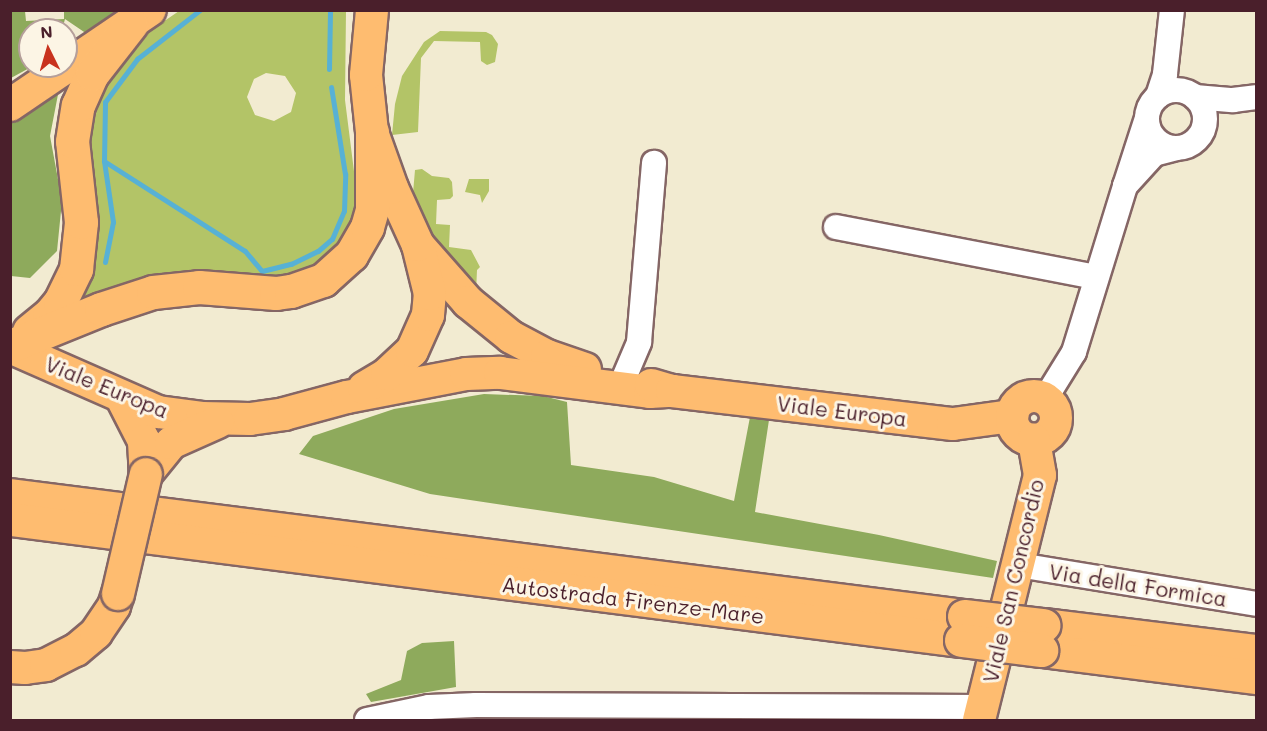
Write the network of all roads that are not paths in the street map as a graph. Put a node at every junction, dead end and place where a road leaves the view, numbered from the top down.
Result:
1 (362, 10) edge
2 (372, 10) edge
3 (1172, 10) edge
4 (140, 17) edge
5 (367, 62) junction
6 (1158, 96) junction
7 (1195, 97) junction
8 (1257, 98) edge
9 (10, 105) edge
10 (1257, 110) edge
11 (1147, 118) junction
12 (1205, 123) junction
13 (372, 132) junction
14 (1176, 148) junction
15 (654, 163) dead end
16 (1125, 186) junction
17 (836, 227) dead end
18 (418, 245) junction
19 (1096, 277) junction
20 (10, 341) edge
21 (10, 347) edge
22 (624, 378) junction
23 (672, 391) junction
24 (113, 394) junction
25 (347, 397) junction
26 (1045, 399) junction
27 (1012, 416) junction
28 (224, 419) junction
29 (1034, 440) junction
30 (146, 474) junction
31 (10, 495) edge
32 (10, 519) edge
33 (101, 531) junction
34 (10, 532) edge
35 (1019, 565) junction
36 (1257, 604) edge
37 (963, 628) junction
38 (1042, 637) junction
39 (1257, 651) edge
40 (10, 667) edge
41 (1257, 677) edge
42 (981, 714) edge
43 (367, 720) edge

1 - 5 main road, Viale Europa
2 - 5 main road, Viale Europa
3 - 6 street
4 - 9 main road
4 - 20 highway
5 - 13 main road, Viale Europa
6 - 7 street
6 - 11 street
7 - 8 street
7 - 12 street
10 - 12 street
11 - 14 street
11 - 16 street
12 - 14 street
13 - 18 main road, Viale Europa
13 - 21 highway
14 - 16 street
15 - 22 street
16 - 19 street
17 - 19 street
18 - 22 main road, Viale Europa
18 - 25 main road, Viale Europa
19 - 26 street
21 - 24 main road, Viale Europa
22 - 23 main road, Viale Europa
23 - 25 main road, Viale Europa
23 - 27 main road, Viale Europa
24 - 28 main road, Viale Europa
24 - 30 main road
25 - 28 main road, Viale Europa
26 - 27 main road
26 - 29 main road
27 - 29 main road
28 - 30 main road
29 - 35 main road, Viale San Concordio
30 - 40 main road, bridge
31 - 37 highway, Autostrada Firenze-Mare
32 - 33 highway, Autostrada Firenze-Mare
33 - 34 highway
33 - 37 highway, Autostrada Firenze-Mare
35 - 36 street, Via della Formica
35 - 42 main road, Viale San Concordio
37 - 38 highway, Autostrada Firenze-Mare, bridge
38 - 39 highway, Autostrada Firenze-Mare
38 - 41 highway, Autostrada Firenze-Mare
42 - 43 street

